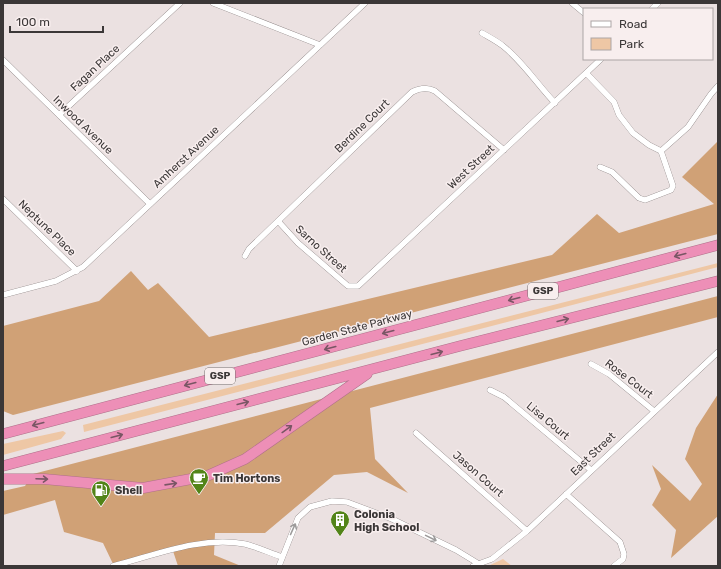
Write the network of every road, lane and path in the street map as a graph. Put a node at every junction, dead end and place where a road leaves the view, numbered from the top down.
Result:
1 (180, 3) edge
2 (213, 3) edge
3 (365, 3) edge
4 (572, 3) edge
5 (583, 12) edge
6 (482, 33) dead end
7 (320, 45) junction
8 (3, 60) edge
9 (600, 60) edge
10 (586, 73) junction
11 (718, 86) edge
12 (554, 102) junction
13 (59, 116) junction
14 (504, 150) junction
15 (661, 151) junction
16 (600, 167) dead end
17 (3, 199) edge
18 (150, 204) junction
19 (278, 221) junction
20 (718, 245) edge
21 (245, 256) dead end
22 (78, 271) junction
23 (718, 281) edge
24 (354, 288) joint
25 (3, 295) edge
26 (718, 352) edge
27 (591, 364) dead end
28 (373, 370) junction
29 (490, 390) dead end
30 (654, 411) junction
31 (416, 433) dead end
32 (3, 434) edge
33 (3, 466) edge
34 (591, 470) junction
35 (3, 479) edge
36 (566, 494) junction
37 (527, 530) junction
38 (282, 558) junction
39 (122, 565) edge
40 (476, 565) edge
41 (114, 566) edge
42 (279, 566) edge
43 (614, 566) edge

1 - 13 street, Fagan Place
2 - 7 street
3 - 7 street, Amherst Avenue
4 - 5 street
6 - 12 street
7 - 18 street, Amherst Avenue
8 - 13 street, Inwood Avenue
9 - 10 street, West Street
10 - 12 street, West Street
10 - 15 street
11 - 15 street
12 - 14 street, West Street
13 - 18 street, Inwood Avenue
14 - 19 street, Berdine Court
14 - 24 street, West Street
15 - 16 street
17 - 22 street, Neptune Place
18 - 22 street, Amherst Avenue
19 - 21 street, Berdine Court
19 - 24 street, Sarno Street
20 -> 32 highway, Garden State Parkway / GSP
22 - 25 street, Amherst Avenue
28 -> 23 highway
26 - 30 street, East Street
27 - 30 street, Rose Court
33 -> 28 highway
35 -> 28 highway
29 - 34 street, Lisa Court
30 - 34 street, East Street
31 - 37 street, Jason Court
34 - 36 street, East Street
36 - 37 street, East Street
36 - 43 street
37 - 40 street, East Street
38 - 39 street
38 -> 40 street
38 - 42 street
39 - 41 street

